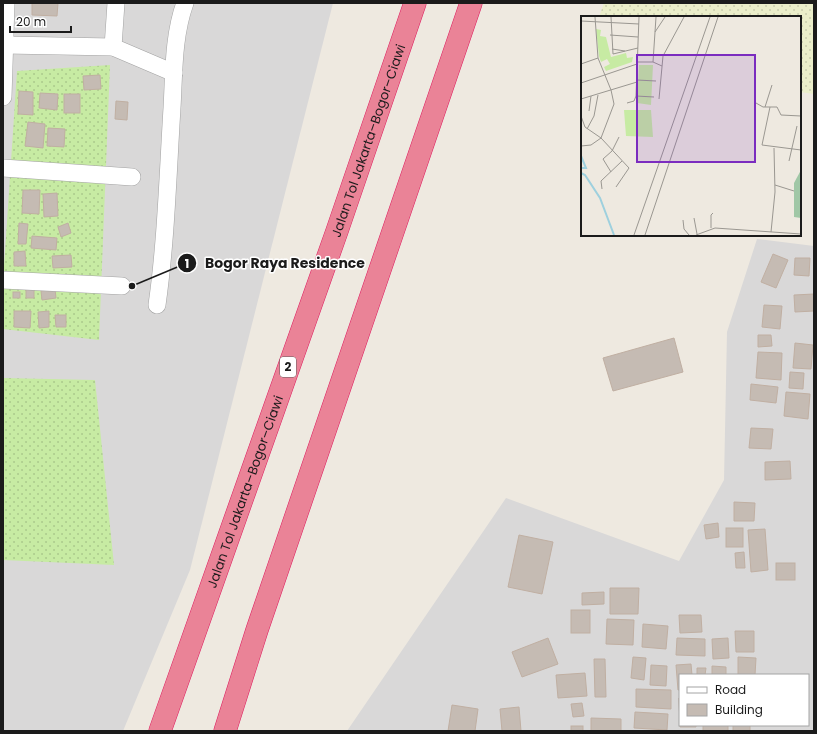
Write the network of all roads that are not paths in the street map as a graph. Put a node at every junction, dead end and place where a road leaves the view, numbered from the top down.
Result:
1 (6, 3) edge
2 (116, 3) edge
3 (185, 3) edge
4 (415, 3) edge
5 (472, 3) edge
6 (5, 45) junction
7 (113, 47) junction
8 (4, 63) edge
9 (174, 73) junction
10 (3, 97) edge
11 (3, 168) edge
12 (132, 177) dead end
13 (3, 280) edge
14 (122, 286) dead end
15 (156, 305) dead end
16 (160, 731) edge
17 (224, 731) edge

1 - 6 street
2 - 7 street
3 - 9 street
4 - 16 highway, Jalan Tol Jakarta–Bogor–Ciawi / 2
5 - 17 highway
6 - 7 street
6 - 8 street
7 - 9 street
8 - 10 street
9 - 15 street
11 - 12 street
13 - 14 street

